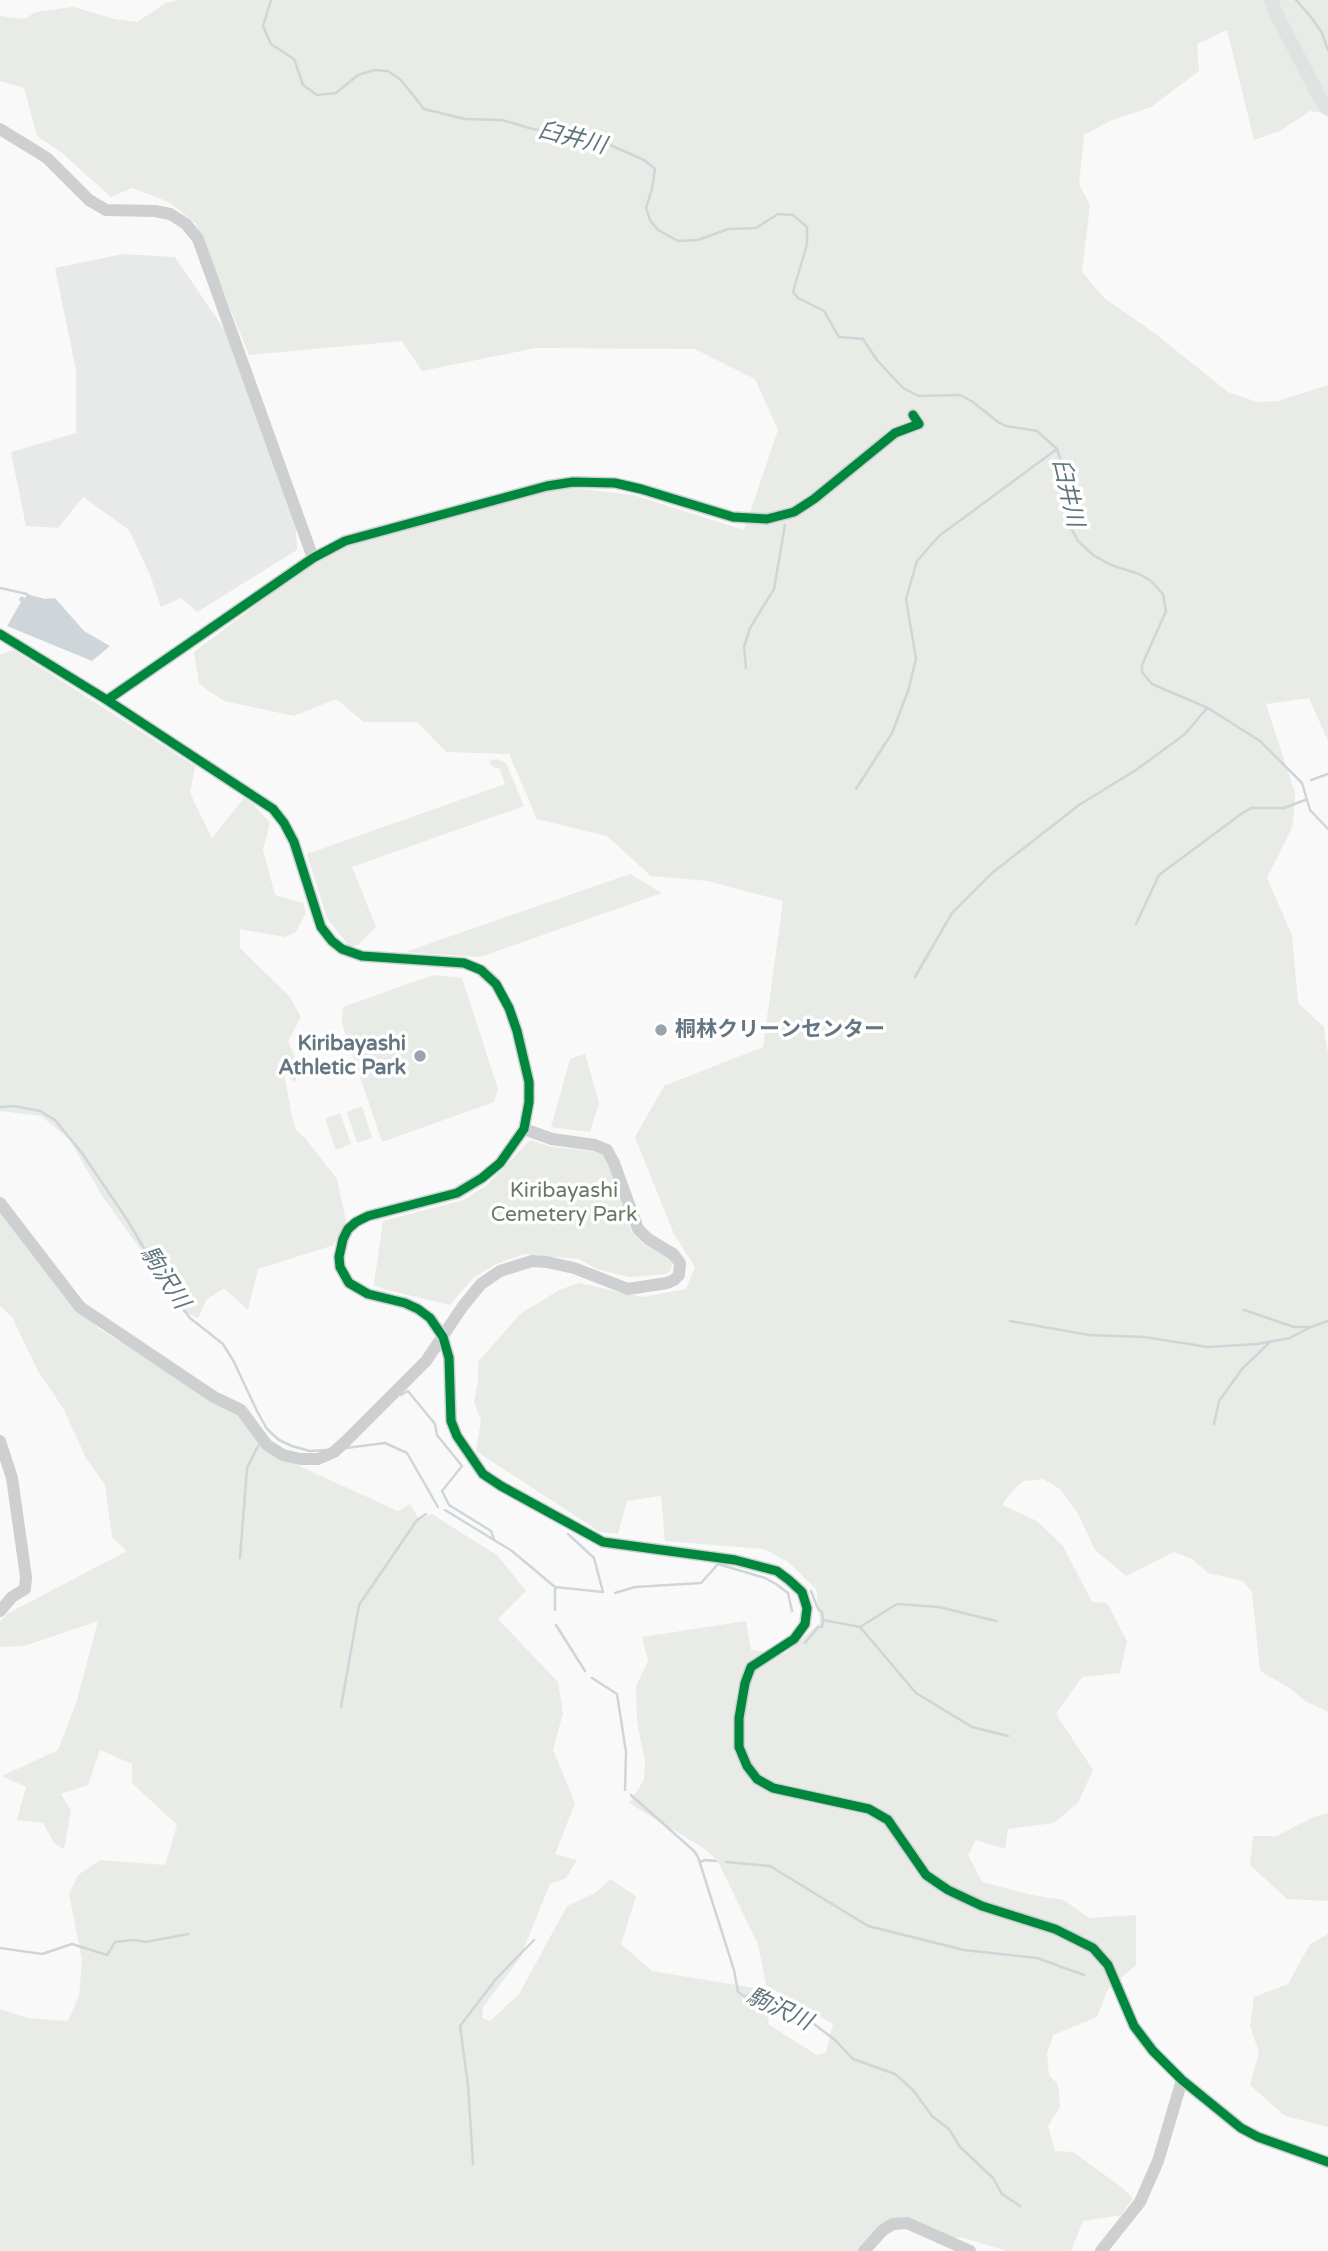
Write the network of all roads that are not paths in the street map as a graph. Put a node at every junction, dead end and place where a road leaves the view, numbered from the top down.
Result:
1 (1271, 0) edge
2 (1328, 109) edge
3 (0, 129) edge
4 (913, 415) dead end
5 (313, 558) junction
6 (0, 634) edge
7 (107, 699) junction
8 (524, 1129) junction
9 (0, 1203) edge
10 (443, 1337) junction
11 (0, 1441) edge
12 (0, 1611) edge
13 (1182, 2080) junction
14 (1328, 2162) edge
15 (864, 2251) edge
16 (970, 2251) edge
17 (1101, 2251) edge

1 - 2 main road
3 - 5 street
4 - 5 street
5 - 7 street
6 - 7 street
7 - 8 street
8 - 10 street
8 - 10 street
9 - 10 street
10 - 13 street
11 - 12 street
13 - 14 street
13 - 17 street
15 - 16 street

